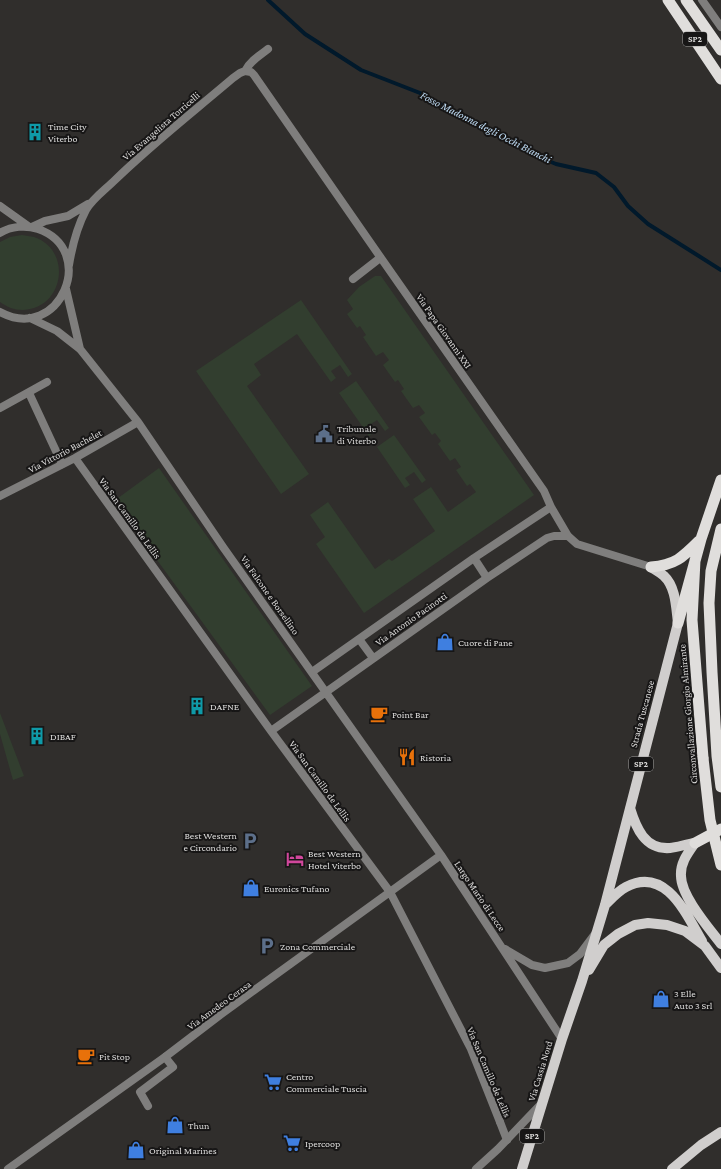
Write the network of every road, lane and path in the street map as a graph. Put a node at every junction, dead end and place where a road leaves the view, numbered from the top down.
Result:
1 (668, 0) edge
2 (686, 0) edge
3 (702, 0) edge
4 (721, 27) edge
5 (268, 49) dead end
6 (721, 50) edge
7 (246, 71) junction
8 (721, 79) edge
9 (94, 200) junction
10 (0, 206) edge
11 (30, 227) junction
12 (0, 233) edge
13 (380, 258) junction
14 (69, 265) junction
15 (353, 279) dead end
16 (66, 289) junction
17 (0, 312) edge
18 (30, 318) junction
19 (80, 349) junction
20 (47, 382) dead end
21 (29, 393) junction
22 (0, 408) edge
23 (138, 422) junction
24 (75, 458) junction
25 (62, 464) junction
26 (721, 480) edge
27 (0, 496) edge
28 (551, 507) junction
29 (721, 529) edge
30 (568, 536) junction
31 (701, 539) junction
32 (474, 558) junction
33 (695, 560) junction
34 (651, 567) junction
35 (487, 578) junction
36 (678, 623) junction
37 (359, 639) junction
38 (372, 658) junction
39 (312, 672) junction
40 (326, 692) junction
41 (272, 731) junction
42 (721, 787) edge
43 (630, 807) junction
44 (721, 829) edge
45 (695, 843) junction
46 (440, 855) junction
47 (721, 865) edge
48 (390, 892) junction
49 (605, 905) junction
50 (596, 932) junction
51 (721, 944) edge
52 (705, 946) junction
53 (502, 948) junction
54 (721, 968) edge
55 (582, 981) junction
56 (562, 1040) junction
57 (165, 1057) junction
58 (542, 1102) junction
59 (148, 1106) dead end
60 (721, 1132) edge
61 (507, 1140) junction
62 (8, 1169) edge
63 (476, 1169) edge
64 (522, 1169) edge
65 (672, 1169) edge

1 - 8 highway, SP2
2 - 6 highway, SP2
3 - 4 street
5 - 7 street, Via Evangelista Torricelli
7 - 9 street, Via Evangelista Torricelli
7 - 13 street, Via Papa Giovanni XXI
9 - 11 street, Via Evangelista Torricelli
9 - 14 street, Via Evangelista Torricelli
10 - 11 street
11 - 12 street, Via Evangelista Torricelli
11 - 14 street
13 - 15 street
13 - 28 street, Via Papa Giovanni XXI
14 - 16 street, Via Evangelista Torricelli
16 - 18 street
16 - 19 street, Via Falcone e Borsellino
17 - 18 street
18 - 19 street, Via Falcone e Borsellino
19 - 23 street, Via Falcone e Borsellino
20 - 21 street
21 - 22 street
21 - 25 street
23 - 24 street, Via Vittorio Bachelet
23 - 39 street, Via Falcone e Borsellino
24 - 25 street, Via Vittorio Bachelet
24 - 41 street, Via San Camillo de Lellis
25 - 27 street, Via Vittorio Bachelet
26 - 31 highway, SP2
28 - 30 street, Via Papa Giovanni XXI
28 - 32 street, Via Antonio Pacinotti
29 - 42 highway
30 - 34 street, Via Papa Giovanni XXI
30 - 35 street, Via Antonio Pacinotti
31 - 33 highway, SP2
31 - 34 highway
32 - 35 street
32 - 37 street, Via Antonio Pacinotti
33 - 36 highway, SP2
33 - 47 highway, Circonvallazione Giorgio Almirante / SP2, bridge
34 - 36 main road
35 - 38 street, Via Antonio Pacinotti
36 - 43 main road, Strada Tuscanese / SP2
37 - 38 street
37 - 39 street, Via Antonio Pacinotti
38 - 40 street, Via Antonio Pacinotti
39 - 40 street, Via Falcone e Borsellino
40 - 41 street, Via Antonio Pacinotti
40 - 46 street, Via Falcone e Borsellino
41 - 48 street, Via San Camillo de Lellis
43 - 45 main road
43 - 49 main road, Strada Tuscanese / SP2
44 - 45 highway
45 - 51 main road
46 - 48 street, Via Amedeo Cerasa
46 - 53 street, Largo Mario di Lecce
48 - 57 street, Via Amedeo Cerasa
48 - 61 street, Via San Camillo de Lellis
49 - 50 main road, Via Cassia Nord / SP2
49 - 52 main road
50 - 53 street, Largo Mario di Lecce
50 - 55 main road, Via Cassia Nord / SP2
52 - 54 main road, Via Cassia Nord
52 - 55 main road, Via Cassia Nord
53 - 56 street, Largo Mario di Lecce
55 - 56 main road, Via Cassia Nord / SP2
56 - 58 main road, Via Cassia Nord / SP2
57 - 59 street
57 - 62 street, Via Amedeo Cerasa
58 - 61 street
58 - 64 main road, Via Cassia Nord / SP2
60 - 65 main road
61 - 63 street

